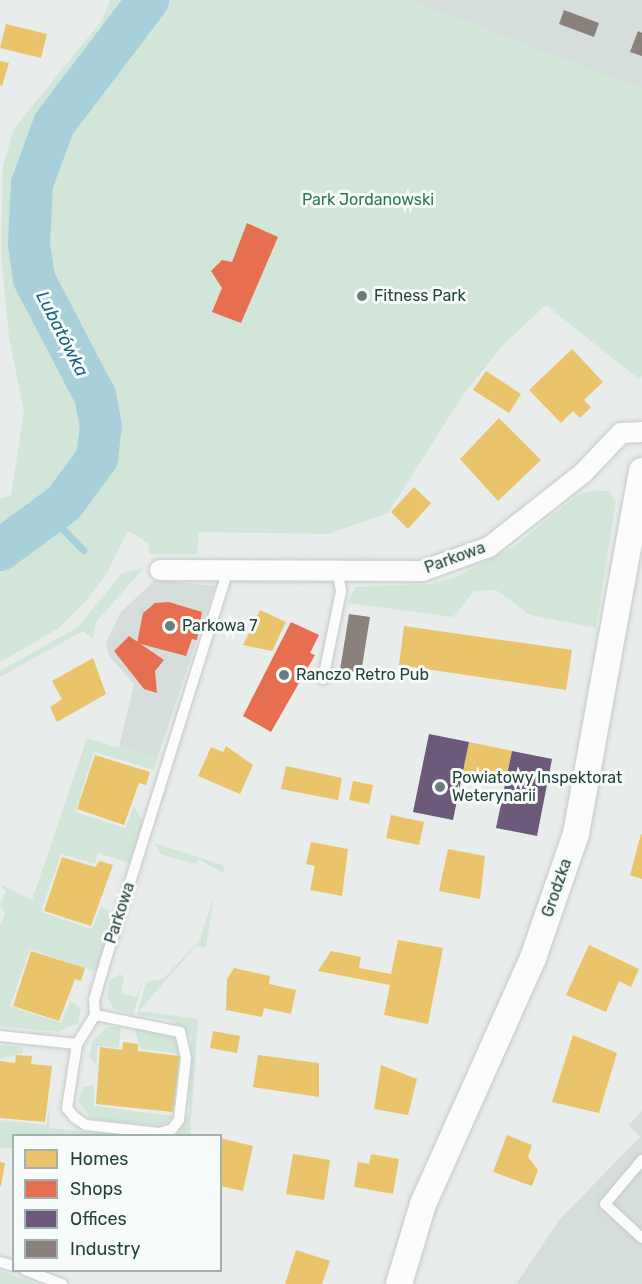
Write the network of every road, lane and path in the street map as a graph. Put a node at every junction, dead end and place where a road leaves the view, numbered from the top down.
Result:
1 (642, 432) edge
2 (642, 471) edge
3 (160, 570) dead end
4 (225, 574) junction
5 (338, 574) junction
6 (323, 679) dead end
7 (95, 1015) junction
8 (0, 1036) edge
9 (77, 1044) junction
10 (642, 1160) edge
11 (642, 1238) edge
12 (30, 1272) edge
13 (62, 1284) edge
14 (399, 1284) edge

1 - 5 street, Parkowa
2 - 14 street, Grodzka
3 - 4 street, Parkowa
4 - 5 street, Parkowa
4 - 7 lane, Parkowa
5 - 6 lane
7 - 9 lane, Parkowa
7 - 9 lane, Parkowa
8 - 9 lane
10 - 11 lane
12 - 13 lane

